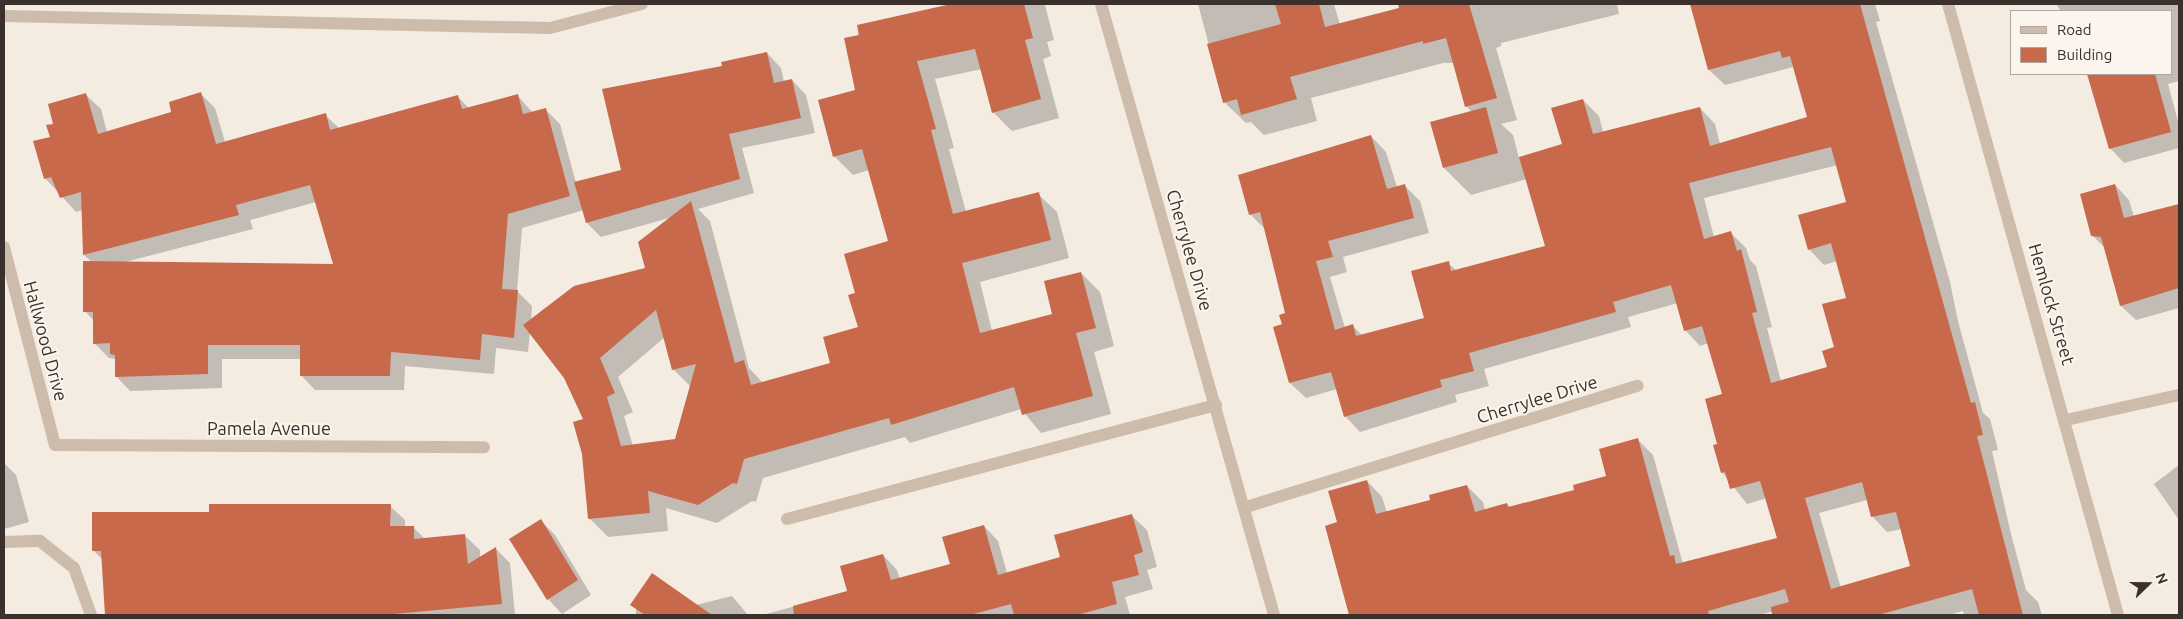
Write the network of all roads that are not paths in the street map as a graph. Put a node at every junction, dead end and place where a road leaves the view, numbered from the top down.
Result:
1 (642, 4) edge
2 (1100, 4) edge
3 (1948, 4) edge
4 (4, 16) edge
5 (4, 247) edge
6 (1638, 386) dead end
7 (2179, 395) edge
8 (1216, 405) junction
9 (2066, 420) junction
10 (55, 445) joint
11 (484, 447) dead end
12 (1246, 507) junction
13 (787, 519) dead end
14 (4, 542) edge
15 (91, 615) edge
16 (1274, 615) edge
17 (2118, 615) edge

1 - 4 street
2 - 8 street, Cherrylee Drive
3 - 9 street, Hemlock Street
5 - 10 street, Hallwood Drive
6 - 12 street, Cherrylee Drive
7 - 9 street
8 - 12 street, Cherrylee Drive
8 - 13 street
9 - 17 street, Hemlock Street
10 - 11 street, Pamela Avenue
12 - 16 street, Cherrylee Drive
14 - 15 street

